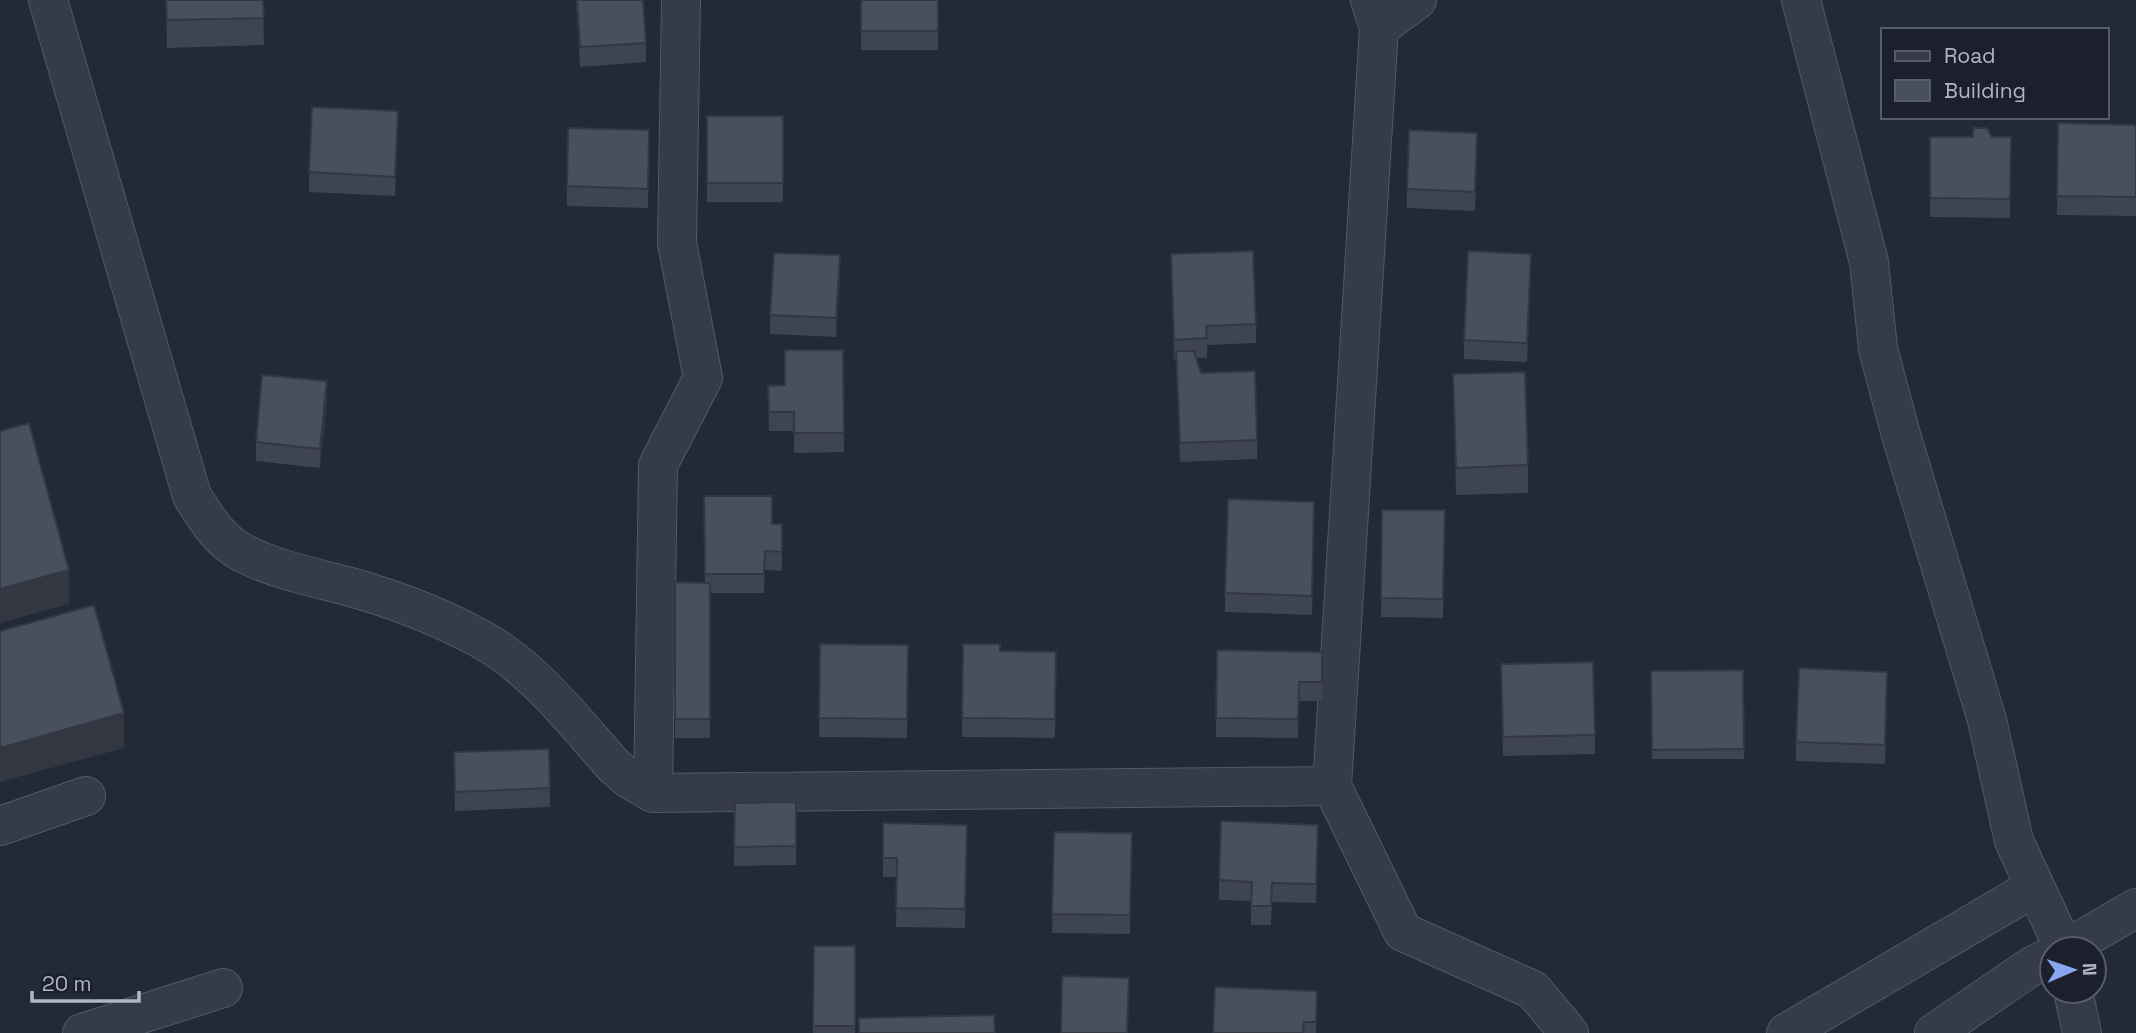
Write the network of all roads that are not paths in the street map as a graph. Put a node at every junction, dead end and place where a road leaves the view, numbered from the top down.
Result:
1 (48, 0) edge
2 (681, 0) edge
3 (1417, 0) edge
4 (1801, 0) edge
5 (1375, 14) edge
6 (1332, 786) junction
7 (653, 793) junction
8 (86, 796) dead end
9 (0, 826) edge
10 (2035, 887) junction
11 (2136, 908) edge
12 (2048, 935) edge
13 (2088, 935) edge
14 (2038, 965) edge
15 (223, 988) dead end
16 (2076, 1005) edge
17 (82, 1033) edge
18 (1569, 1033) edge
19 (1786, 1033) edge
20 (1934, 1033) edge
21 (2082, 1033) edge

1 - 7 street
2 - 7 street
3 - 5 street
4 - 10 street
5 - 6 street
6 - 7 street
6 - 18 street
8 - 9 street
10 - 12 street
10 - 19 street
11 - 13 street
14 - 20 street
15 - 17 street
16 - 21 street

